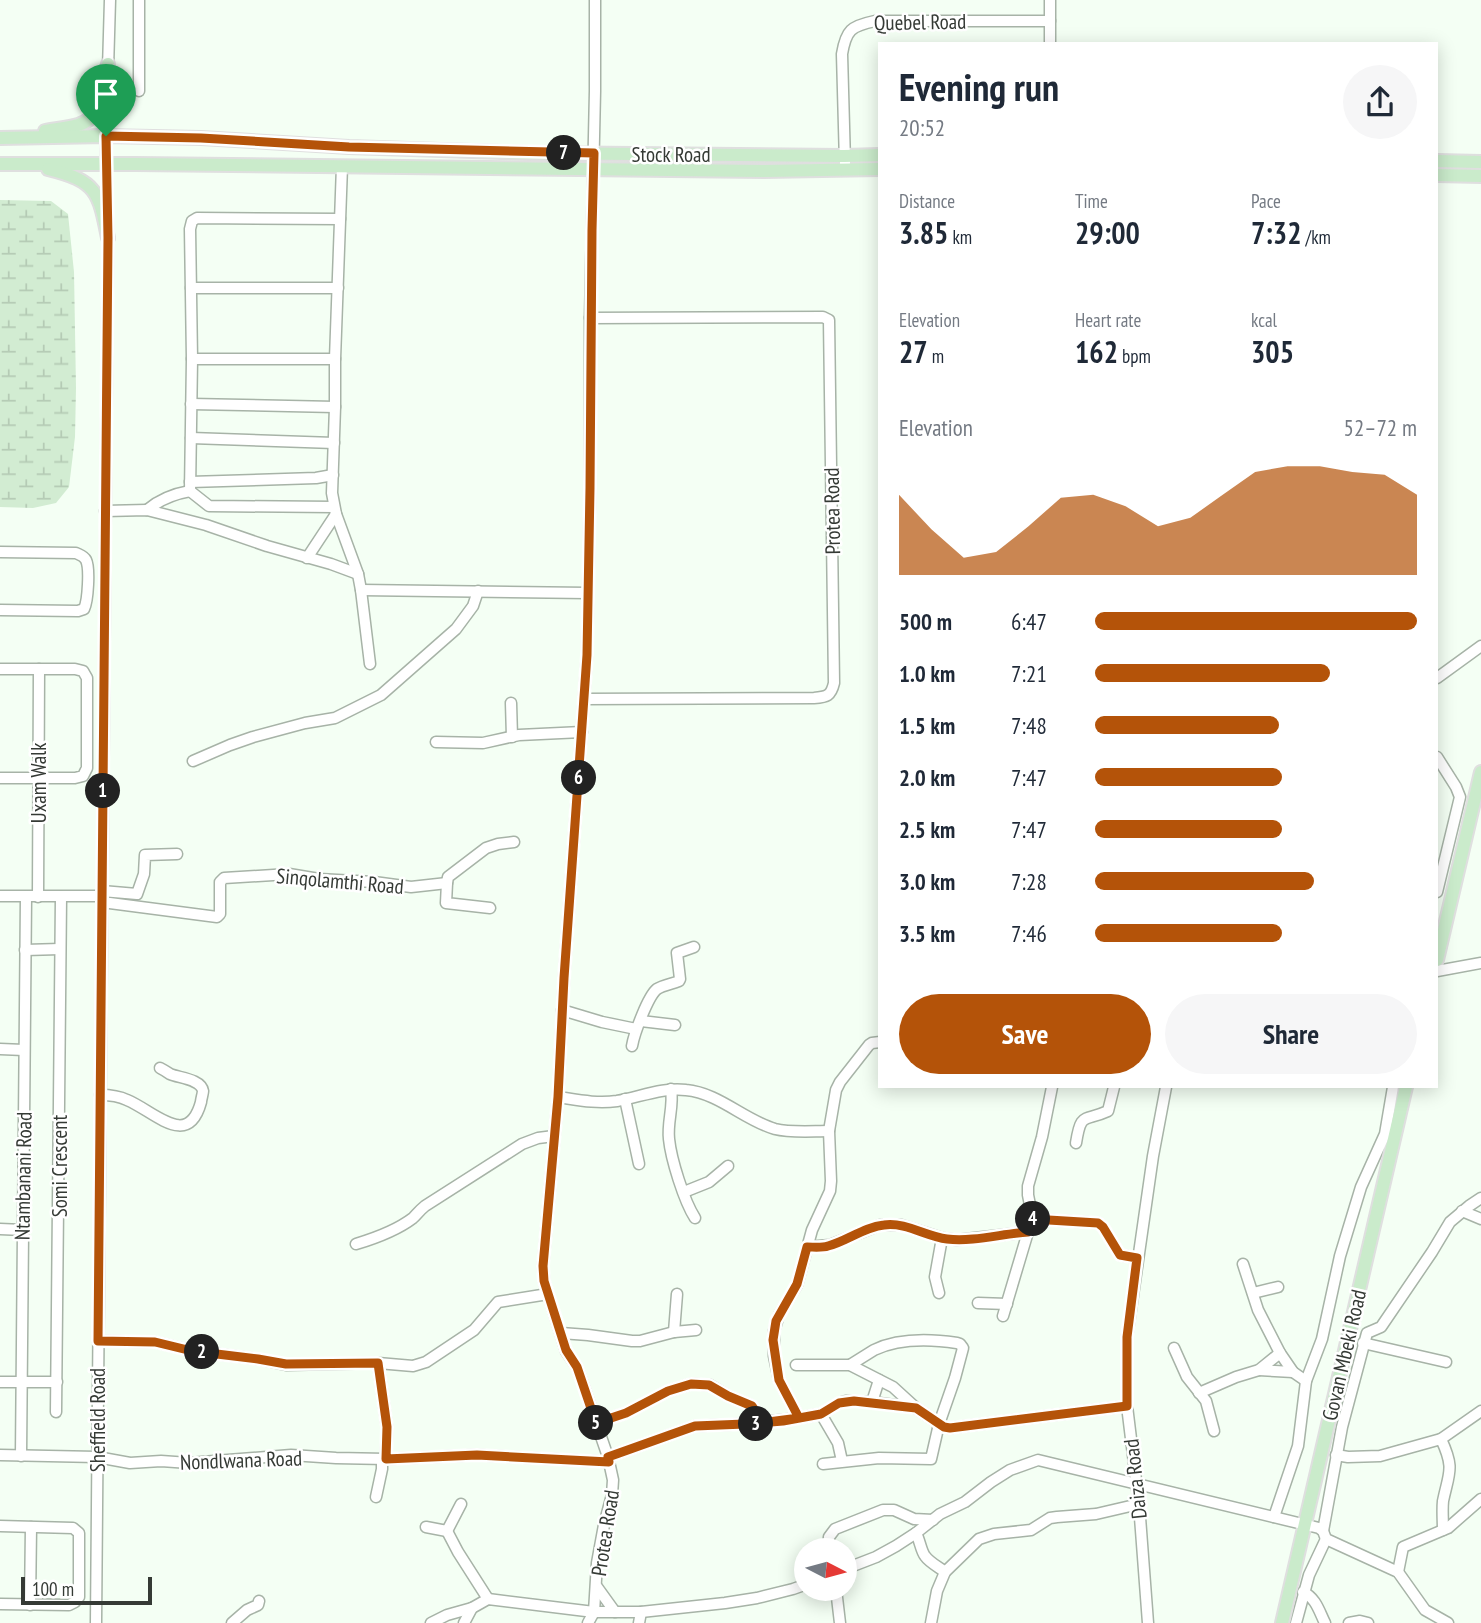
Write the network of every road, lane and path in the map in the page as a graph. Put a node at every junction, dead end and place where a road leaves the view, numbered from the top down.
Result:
1 (110, 0) edge
2 (139, 0) edge
3 (595, 0) edge
4 (1050, 0) edge
5 (1050, 21) junction
6 (1050, 42) edge
7 (108, 64) junction
8 (139, 91) dead end
9 (106, 136) junction
10 (0, 138) edge
11 (14, 138) junction
12 (594, 153) junction
13 (1481, 154) edge
14 (878, 155) edge
15 (844, 156) junction
16 (1443, 161) edge
17 (1481, 162) edge
18 (0, 164) edge
19 (27, 164) junction
20 (106, 164) junction
21 (342, 166) junction
22 (593, 169) junction
23 (878, 169) edge
24 (845, 171) junction
25 (1438, 175) edge
26 (1481, 176) edge
27 (340, 219) junction
28 (108, 238) junction
29 (191, 288) junction
30 (338, 288) junction
31 (590, 318) junction
32 (192, 359) junction
33 (335, 359) junction
34 (191, 404) junction
35 (335, 407) junction
36 (191, 438) junction
37 (334, 443) junction
38 (333, 475) junction
39 (190, 486) junction
40 (209, 506) junction
41 (147, 510) junction
42 (105, 511) junction
43 (335, 511) junction
44 (206, 526) junction
45 (0, 552) edge
46 (307, 558) junction
47 (358, 574) junction
48 (361, 590) junction
49 (478, 591) junction
50 (587, 593) junction
51 (0, 610) edge
52 (1481, 646) edge
53 (370, 664) dead end
54 (0, 669) edge
55 (39, 669) junction
56 (1438, 677) edge
57 (584, 699) junction
58 (511, 703) dead end
59 (582, 732) junction
60 (512, 737) junction
61 (436, 742) dead end
62 (1438, 759) edge
63 (193, 761) dead end
64 (1481, 772) edge
65 (0, 778) edge
66 (38, 778) junction
67 (514, 842) dead end
68 (177, 854) dead end
69 (447, 883) junction
70 (1438, 888) edge
71 (0, 896) edge
72 (102, 896) junction
73 (26, 897) junction
74 (38, 897) junction
75 (61, 897) junction
76 (490, 908) dead end
77 (694, 947) dead end
78 (60, 949) junction
79 (25, 950) junction
80 (1438, 956) edge
81 (1481, 963) edge
82 (1438, 971) edge
83 (562, 1010) junction
84 (638, 1025) junction
85 (675, 1025) dead end
86 (878, 1042) edge
87 (632, 1046) dead end
88 (0, 1049) edge
89 (24, 1050) junction
90 (160, 1068) dead end
91 (1052, 1088) edge
92 (1114, 1088) edge
93 (1166, 1088) edge
94 (1393, 1088) edge
95 (1406, 1088) edge
96 (671, 1090) junction
97 (100, 1095) junction
98 (558, 1097) junction
99 (625, 1100) junction
100 (829, 1131) junction
101 (554, 1136) junction
102 (1076, 1143) dead end
103 (639, 1164) dead end
104 (728, 1166) dead end
105 (684, 1192) junction
106 (1481, 1198) edge
107 (1462, 1212) junction
108 (695, 1218) dead end
109 (1032, 1219) junction
110 (1481, 1219) edge
111 (0, 1230) edge
112 (23, 1230) junction
113 (1028, 1232) junction
114 (942, 1238) junction
115 (356, 1244) dead end
116 (807, 1247) junction
117 (1137, 1258) junction
118 (1243, 1264) dead end
119 (1278, 1287) dead end
120 (939, 1293) dead end
121 (1253, 1293) junction
122 (548, 1294) junction
123 (677, 1294) dead end
124 (978, 1303) dead end
125 (1007, 1304) junction
126 (1003, 1316) dead end
127 (696, 1330) dead end
128 (674, 1332) junction
129 (561, 1333) junction
130 (98, 1341) junction
131 (1363, 1343) junction
132 (1174, 1349) dead end
133 (1280, 1353) junction
134 (1446, 1362) dead end
135 (378, 1363) junction
136 (796, 1365) dead end
137 (850, 1365) junction
138 (1259, 1370) junction
139 (1293, 1372) junction
140 (880, 1380) junction
141 (1306, 1381) junction
142 (0, 1382) edge
143 (22, 1382) junction
144 (57, 1382) junction
145 (1199, 1393) junction
146 (872, 1402) junction
147 (1127, 1406) junction
148 (916, 1408) junction
149 (1481, 1411) edge
150 (57, 1412) dead end
151 (821, 1414) junction
152 (799, 1418) junction
153 (596, 1423) junction
154 (760, 1423) junction
155 (939, 1424) junction
156 (1214, 1431) dead end
157 (1441, 1439) junction
158 (0, 1455) edge
159 (1336, 1455) junction
160 (21, 1456) junction
161 (97, 1457) junction
162 (384, 1459) junction
163 (608, 1460) junction
164 (842, 1461) junction
165 (823, 1464) dead end
166 (1137, 1483) junction
167 (376, 1497) dead end
168 (1481, 1499) edge
169 (461, 1504) dead end
170 (1139, 1504) junction
171 (1274, 1517) junction
172 (933, 1520) junction
173 (1304, 1524) junction
174 (0, 1526) edge
175 (31, 1527) junction
176 (426, 1527) dead end
177 (1443, 1530) junction
178 (447, 1531) junction
179 (916, 1533) junction
180 (1324, 1535) junction
181 (829, 1538) edge
182 (858, 1564) edge
183 (945, 1572) junction
184 (1398, 1572) junction
185 (597, 1586) junction
186 (794, 1590) edge
187 (1303, 1592) junction
188 (488, 1599) junction
189 (259, 1601) dead end
190 (837, 1601) edge
191 (0, 1604) edge
192 (30, 1605) junction
193 (472, 1608) junction
194 (1425, 1611) junction
195 (594, 1612) junction
196 (615, 1612) junction
197 (640, 1618) edge
198 (1425, 1622) edge
199 (96, 1623) edge
200 (232, 1623) edge
201 (431, 1623) edge
202 (464, 1623) edge
203 (588, 1623) edge
204 (840, 1623) edge
205 (931, 1623) edge
206 (1148, 1623) edge
207 (1282, 1623) edge
208 (1296, 1623) edge
209 (1325, 1623) edge
210 (1349, 1623) edge
211 (1368, 1623) edge
212 (1448, 1623) edge

1 - 7 street, Sheffield Road
2 - 8 street
3 - 12 street, Protea Road
4 - 5 street
5 - 6 street
5 - 15 street, Quebel Road
7 - 9 street, Sheffield Road
7 - 11 main road
9 - 11 main road, Stock Road
9 - 12 main road, Stock Road
9 - 20 street, Sheffield Road
10 - 11 main road, Stock Road
12 - 15 main road, Stock Road
12 - 22 street, Protea Road
13 - 16 main road
14 - 15 main road, Stock Road
15 - 24 street, Quebel Road
16 - 17 main road
18 - 19 main road, Stock Road
19 - 20 main road, Stock Road
19 - 28 main road
20 - 21 main road, Stock Road
20 - 28 street, Sheffield Road
21 - 22 main road, Stock Road
21 - 27 street
22 - 24 main road, Stock Road
22 - 31 street, Protea Road
23 - 24 main road, Stock Road
25 - 26 main road
27 - 29 street
27 - 30 street
28 - 42 street, Sheffield Road
29 - 30 street
29 - 32 street
30 - 33 street
31 - 50 street, Protea Road
31 - 57 street, Protea Road
32 - 33 street
32 - 34 street
33 - 35 street
34 - 35 street
34 - 36 street
35 - 37 street
36 - 37 street
36 - 39 street
37 - 38 street
38 - 39 street
38 - 43 street
39 - 40 street
39 - 41 street
40 - 43 street
40 - 44 street
41 - 42 street
41 - 44 street
42 - 72 street, Sheffield Road
43 - 46 street
43 - 47 street
44 - 46 street
45 - 51 street
46 - 47 street
47 - 48 street
48 - 49 street
48 - 53 street
49 - 50 street
49 - 63 street
50 - 57 street, Protea Road
52 - 56 street
54 - 55 street
55 - 66 street, Uxam Walk
55 - 66 street
57 - 59 street, Protea Road
58 - 60 street
59 - 60 street
59 - 83 street, Protea Road
60 - 61 street
62 - 70 street
64 - 80 main road
65 - 66 street
66 - 74 street, Uxam Walk
67 - 69 street
68 - 72 street
69 - 72 street, Sinqolamthi Road
69 - 76 street
71 - 73 street, Sinqolamthi Road
72 - 75 street, Sinqolamthi Road
72 - 97 street, Sheffield Road
73 - 74 street, Sinqolamthi Road
73 - 79 street, Ntambanani Road
74 - 75 street, Sinqolamthi Road
75 - 78 street, Somi Crescent
77 - 84 street
78 - 79 street
78 - 144 street, Somi Crescent
79 - 89 street, Ntambanani Road
81 - 82 street
83 - 84 street
83 - 98 street, Protea Road
84 - 85 street
84 - 87 street
86 - 100 street
88 - 89 street
89 - 112 street, Ntambanani Road
90 - 97 street
91 - 109 street
92 - 102 street
93 - 117 street, Daiza Road
94 - 141 street
95 - 173 main road, Govan Mbeki Road
96 - 99 street
96 - 100 street
96 - 105 street
97 - 130 street, Sheffield Road
98 - 99 street
98 - 101 street, Protea Road
99 - 103 street
100 - 116 street
101 - 115 street
101 - 122 street, Protea Road
104 - 105 street
105 - 108 street
106 - 107 street
107 - 110 street
107 - 131 street
109 - 113 street
109 - 117 street
111 - 112 street
112 - 143 street, Ntambanani Road
113 - 114 street
113 - 125 street
114 - 116 street
114 - 120 street
116 - 152 street
117 - 147 street, Daiza Road
118 - 121 street
119 - 121 street
121 - 133 street
122 - 129 street, Protea Road
122 - 135 street
123 - 128 street
124 - 125 street
125 - 126 street
127 - 128 street
128 - 129 street
129 - 153 street, Protea Road
130 - 135 street
130 - 161 street, Sheffield Road
131 - 134 street
131 - 159 street
132 - 145 street
133 - 138 street
133 - 139 street
135 - 162 street
136 - 137 street
137 - 140 street
137 - 155 street
138 - 139 street
138 - 145 street
139 - 141 street
140 - 146 street
140 - 148 street
141 - 171 street
142 - 143 street
143 - 144 street
143 - 160 street, Ntambanani Road
144 - 150 street, Somi Crescent
145 - 156 street
146 - 148 street
146 - 151 street
147 - 155 street
147 - 166 street, Daiza Road
148 - 155 street
149 - 157 street
151 - 152 street
151 - 164 street
152 - 154 street
153 - 154 street
153 - 163 street, Protea Road
154 - 163 street
155 - 164 street
157 - 159 street
157 - 177 street
158 - 160 street, Nondlwana Road
159 - 180 street
160 - 161 street, Nondlwana Road
161 - 162 street, Nondlwana Road
161 - 199 street, Sheffield Road
162 - 163 street, Nondlwana Road
162 - 167 street
163 - 185 street, Protea Road
164 - 165 street
166 - 170 street, Daiza Road
166 - 171 street
166 - 172 street
168 - 177 street
169 - 178 street
170 - 183 street
170 - 206 street, Daiza Road
171 - 173 street
172 - 179 street
172 - 181 street
173 - 180 street
173 - 207 main road, Govan Mbeki Road
174 - 175 street
175 - 192 street
175 - 192 street
176 - 178 street
177 - 184 street
178 - 188 street
179 - 182 street
179 - 183 street
180 - 184 street
180 - 187 street
183 - 205 street
184 - 194 street
185 - 195 street, Protea Road
185 - 196 street
186 - 197 street
187 - 208 street
187 - 209 street
188 - 193 street
188 - 195 street
189 - 200 street
190 - 204 street
191 - 192 street
193 - 201 street
193 - 202 street
194 - 198 street
194 - 212 street
195 - 196 street
195 - 203 street, Protea Road
196 - 197 street
210 - 211 street

